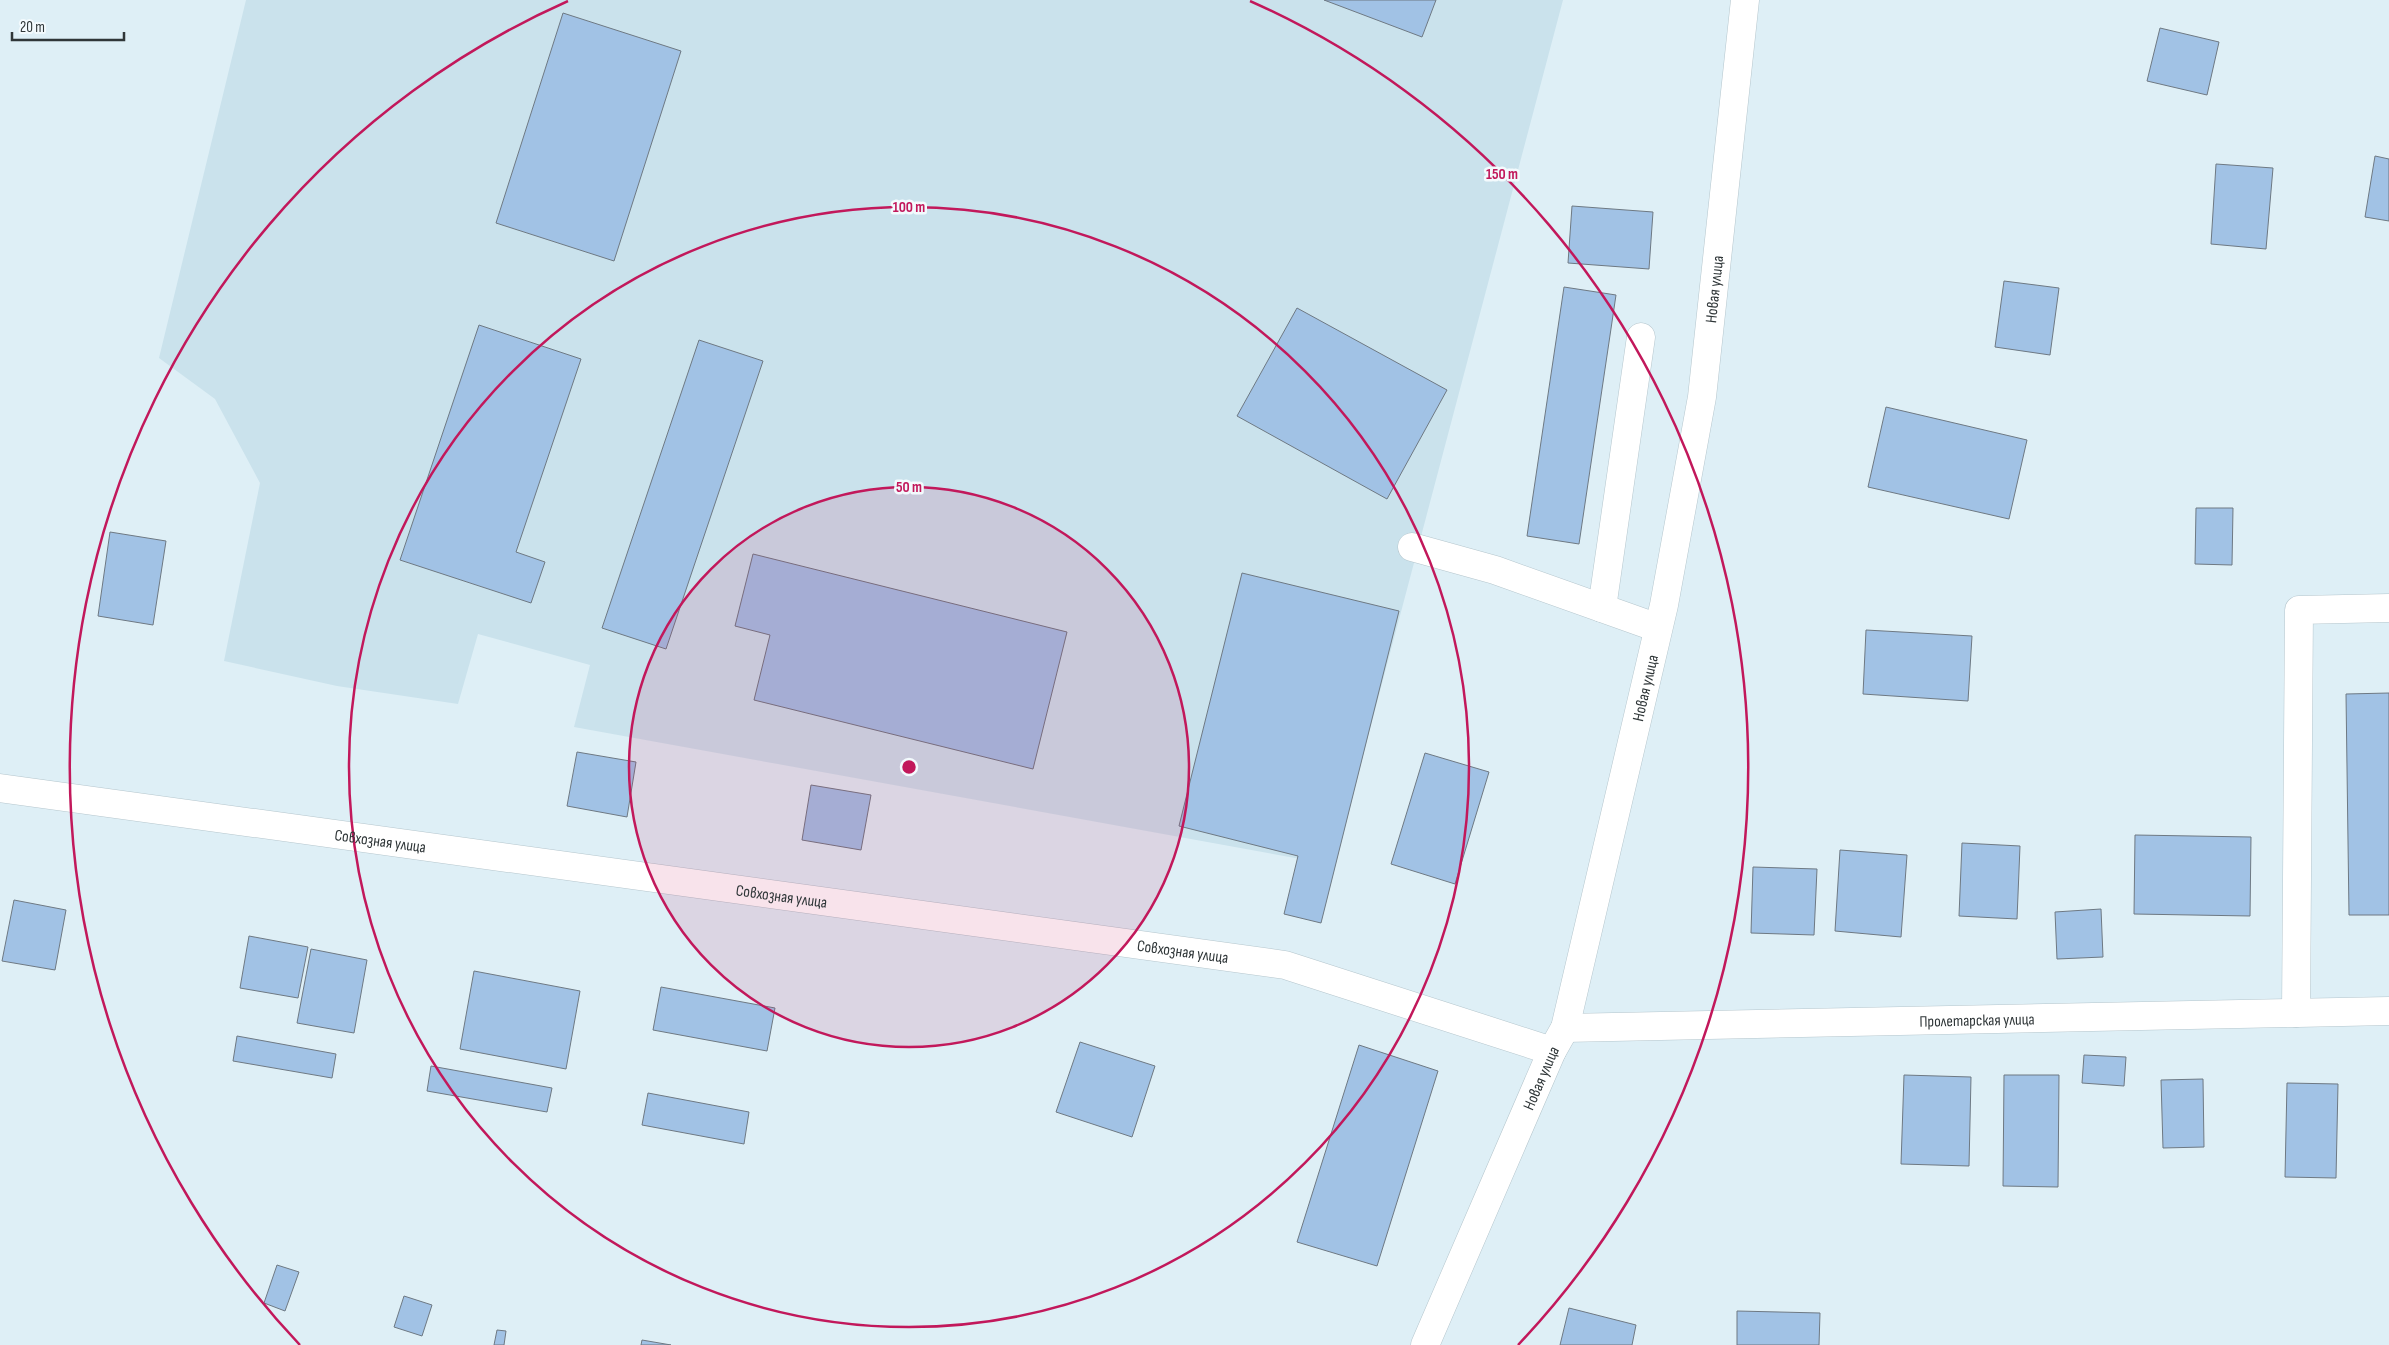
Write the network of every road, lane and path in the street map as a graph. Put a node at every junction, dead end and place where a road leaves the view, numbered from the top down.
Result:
1 (1745, 0) edge
2 (1641, 337) dead end
3 (1412, 547) dead end
4 (1602, 608) junction
5 (2389, 608) edge
6 (1658, 628) junction
7 (0, 788) edge
8 (2389, 1011) edge
9 (2296, 1013) junction
10 (1558, 1040) junction
11 (1425, 1345) edge

1 - 6 street, Новая улица
2 - 4 street
3 - 4 street
4 - 6 street
5 - 9 street
6 - 10 street, Новая улица
7 - 10 street, Совхозная улица
8 - 9 street, Пролетарская улица
9 - 10 street, Пролетарская улица
10 - 11 street, Новая улица

